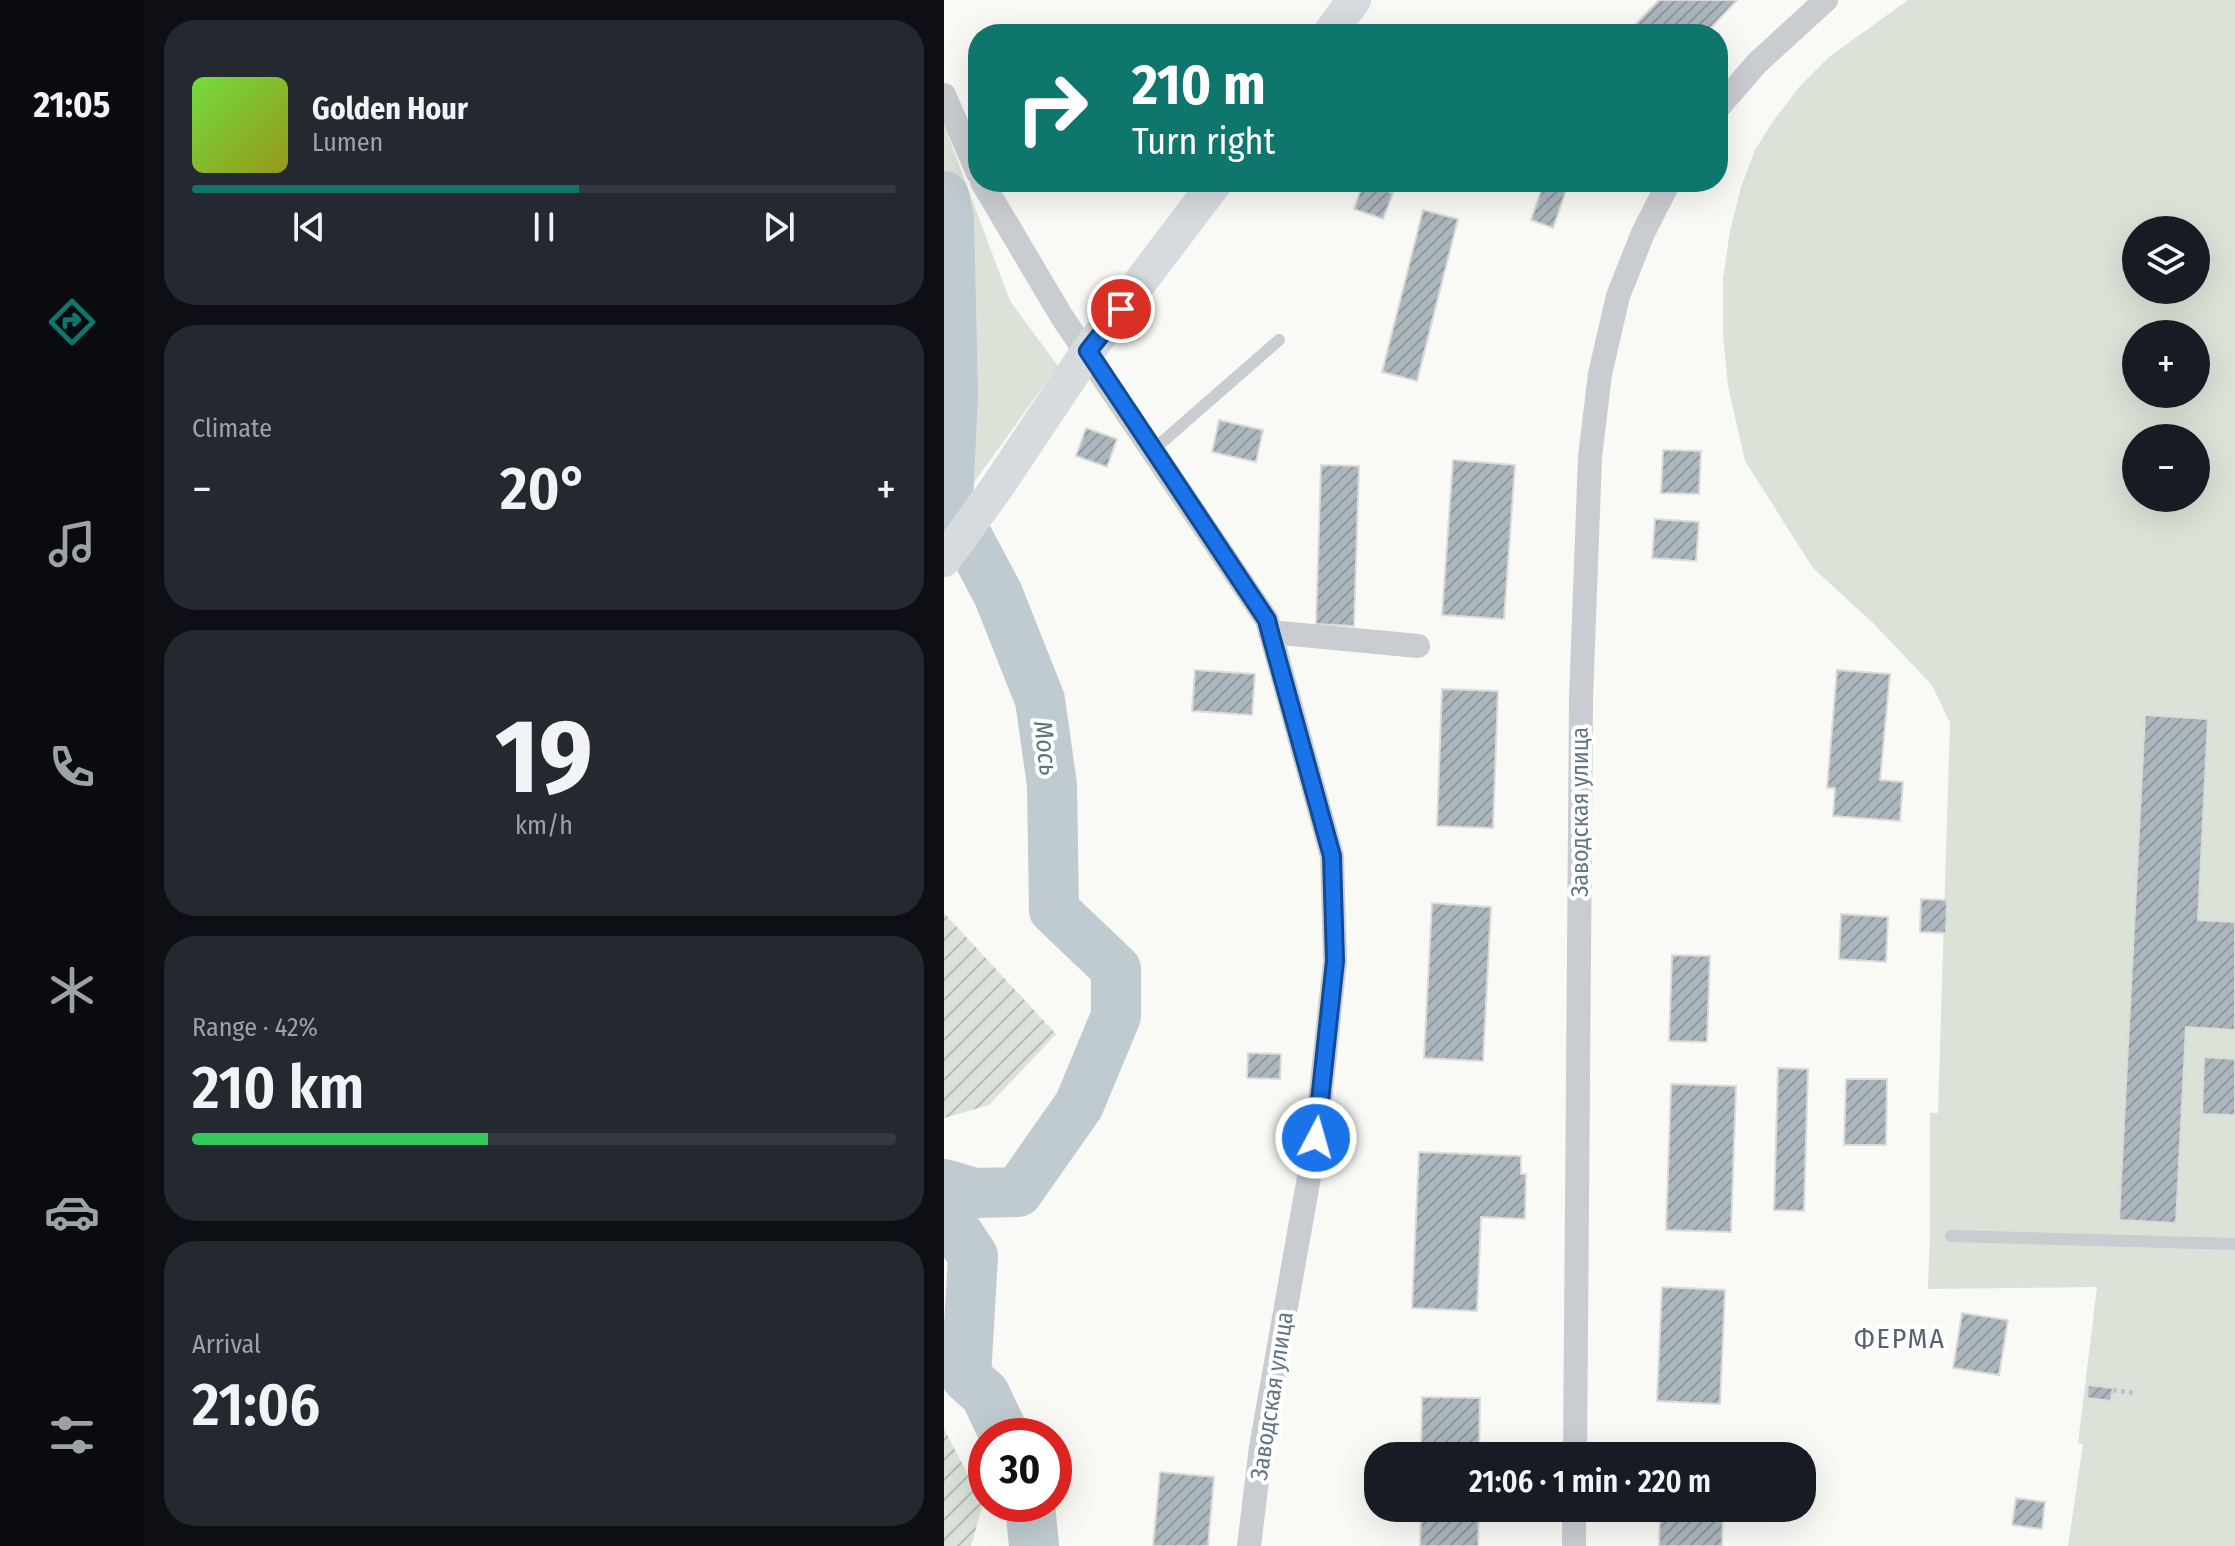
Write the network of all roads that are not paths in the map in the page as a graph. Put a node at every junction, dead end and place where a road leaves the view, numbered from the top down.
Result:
1 (1354, 0) edge
2 (1826, 0) edge
3 (1336, 24) edge
4 (944, 95) edge
5 (1728, 96) edge
6 (968, 150) edge
7 (988, 192) edge
8 (1208, 192) edge
9 (1664, 192) edge
10 (1279, 340) dead end
11 (1088, 351) junction
12 (1153, 450) junction
13 (948, 554) edge
14 (1270, 632) junction
15 (1418, 646) dead end
16 (1951, 1236) dead end
17 (2235, 1244) edge
18 (1575, 1442) edge
19 (1574, 1522) edge
20 (1249, 1546) edge
21 (1574, 1546) edge

1 - 3 street
2 - 5 street
4 - 6 street
7 - 11 street, Заводская улица
8 - 11 street
9 - 18 street, Заводская улица
10 - 12 lane
11 - 12 street, Заводская улица
11 - 13 street
12 - 14 street, Заводская улица
14 - 15 street
14 - 20 street, Заводская улица
16 - 17 lane
19 - 21 street

